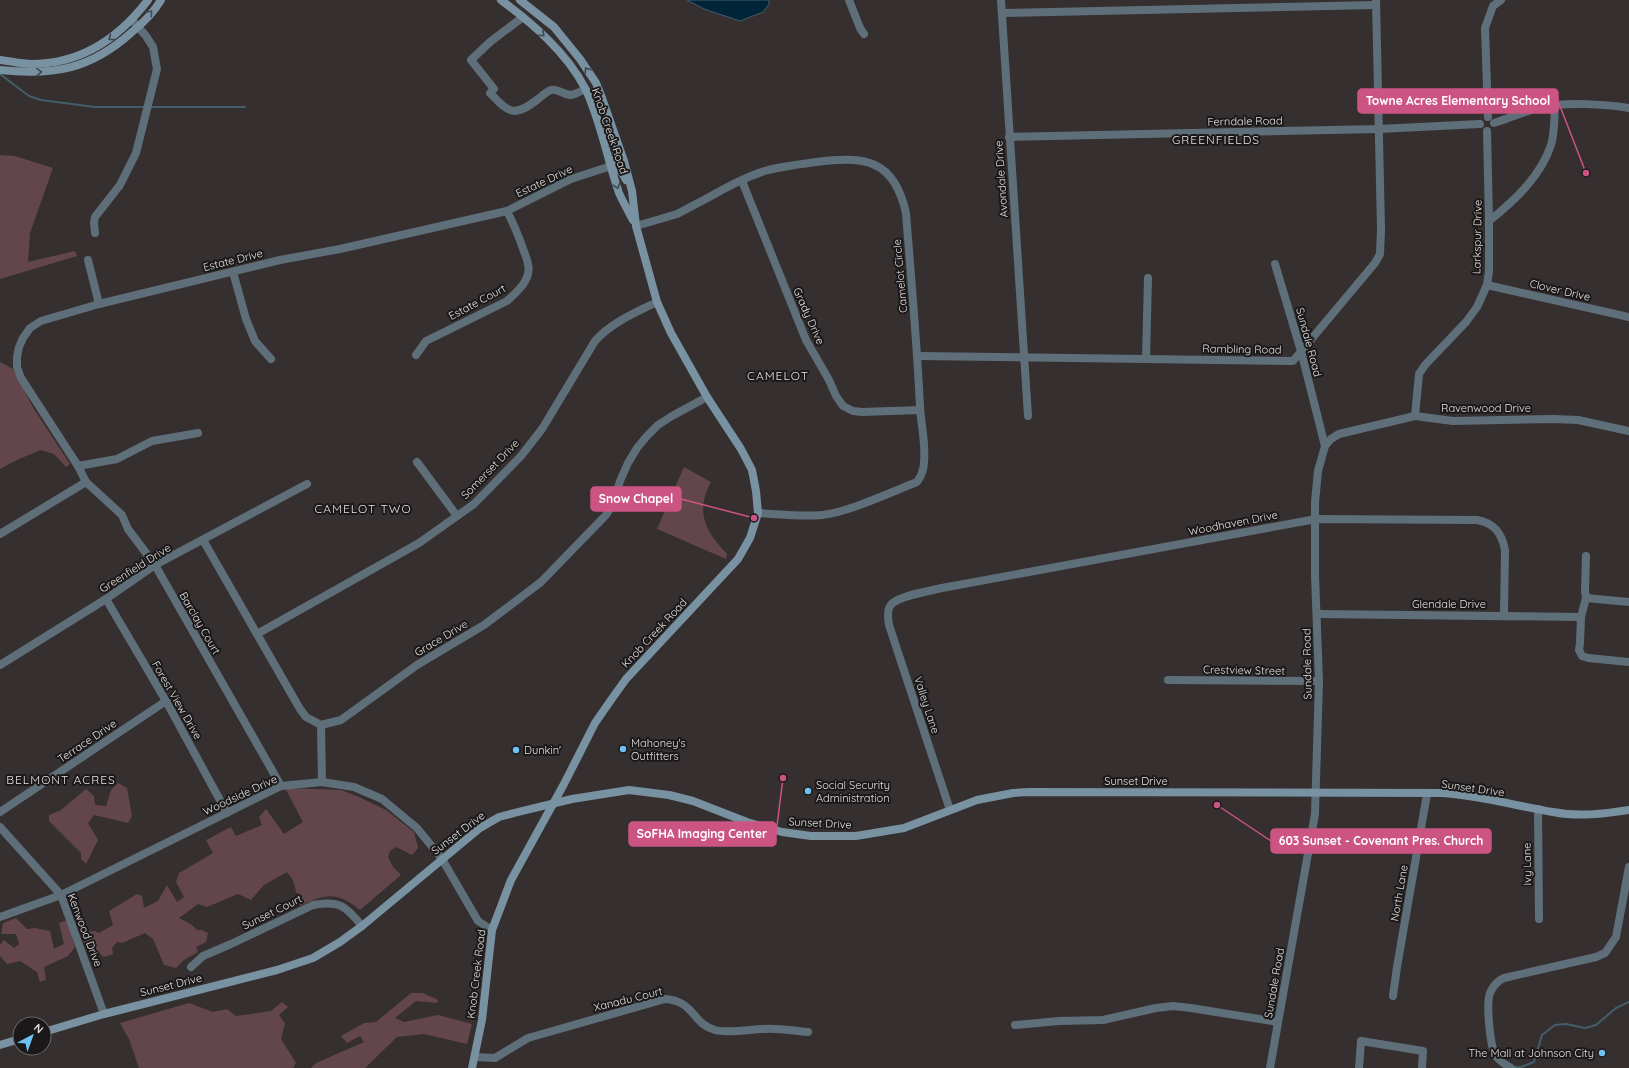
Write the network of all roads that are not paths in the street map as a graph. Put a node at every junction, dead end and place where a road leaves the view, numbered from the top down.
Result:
1 (148, 0) edge
2 (161, 0) edge
3 (501, 0) edge
4 (520, 0) edge
5 (849, 0) edge
6 (1001, 0) edge
7 (1501, 0) edge
8 (1376, 3) edge
9 (530, 8) junction
10 (1002, 13) junction
11 (523, 17) junction
12 (132, 20) junction
13 (138, 26) junction
14 (864, 34) dead end
15 (0, 60) edge
16 (0, 70) edge
17 (596, 83) junction
18 (585, 89) junction
19 (1555, 105) junction
20 (1629, 108) edge
21 (1491, 120) junction
22 (1480, 124) junction
23 (1379, 129) junction
24 (1487, 131) junction
25 (1009, 137) junction
26 (618, 143) junction
27 (611, 166) junction
28 (742, 181) junction
29 (632, 192) junction
30 (507, 211) junction
31 (1490, 221) junction
32 (636, 226) junction
33 (95, 232) dead end
34 (88, 260) dead end
35 (1275, 264) dead end
36 (233, 272) junction
37 (1148, 278) dead end
38 (1487, 285) junction
39 (657, 302) junction
40 (99, 304) junction
41 (1629, 317) edge
42 (1301, 351) junction
43 (416, 354) dead end
44 (918, 356) junction
45 (1024, 357) junction
46 (271, 358) dead end
47 (1146, 359) junction
48 (707, 397) junction
49 (920, 410) junction
50 (1028, 416) dead end
51 (1415, 416) junction
52 (1629, 431) edge
53 (198, 433) dead end
54 (1325, 446) junction
55 (417, 462) dead end
56 (78, 466) junction
57 (86, 482) junction
58 (307, 484) dead end
59 (758, 513) junction
60 (457, 516) junction
61 (1316, 519) junction
62 (0, 534) edge
63 (203, 540) junction
64 (1586, 556) dead end
65 (155, 565) junction
66 (1586, 598) junction
67 (106, 599) junction
68 (1629, 602) edge
69 (890, 606) joint
70 (1317, 614) junction
71 (1504, 615) junction
72 (1581, 617) junction
73 (257, 634) junction
74 (1629, 662) edge
75 (0, 665) edge
76 (1168, 680) dead end
77 (1319, 681) junction
78 (166, 701) junction
79 (321, 724) junction
80 (322, 782) junction
81 (281, 786) junction
82 (1317, 794) junction
83 (1427, 794) junction
84 (555, 803) junction
85 (1538, 809) junction
86 (950, 810) junction
87 (1629, 810) edge
88 (0, 812) edge
89 (227, 812) junction
90 (0, 827) edge
91 (442, 859) junction
92 (1629, 867) edge
93 (61, 895) junction
94 (0, 917) edge
95 (1539, 919) dead end
96 (362, 926) junction
97 (492, 930) junction
98 (191, 967) dead end
99 (1394, 996) dead end
100 (104, 1014) junction
101 (1278, 1022) junction
102 (1015, 1025) dead end
103 (52, 1030) edge
104 (808, 1032) dead end
105 (12, 1041) edge
106 (0, 1045) edge
107 (475, 1057) junction
108 (472, 1068) edge
109 (1270, 1068) edge
110 (1359, 1068) edge
111 (1422, 1068) edge
112 (1511, 1068) edge

1 - 12 main road
13 -> 2 main road
3 - 11 main road, Knob Creek Road
4 - 9 main road, Knob Creek Road
5 - 14 street
6 - 10 street, Avondale Drive
7 - 21 street
8 - 10 street
8 - 23 street, Rambling Road
9 - 11 main road
17 -> 9 main road, Knob Creek Road
10 - 25 street, Avondale Drive
11 -> 18 main road, Knob Creek Road
11 - 18 street
12 - 13 street
12 -> 15 main road
16 -> 13 main road
13 - 33 street
17 - 18 main road
17 - 26 main road, Knob Creek Road
18 - 27 main road, Knob Creek Road
19 - 20 street
19 - 21 street
19 - 31 street
21 - 22 street
21 - 24 street
22 - 23 street, Ferndale Road
22 - 24 street
23 - 25 street, Ferndale Road
23 - 42 street, Rambling Road
24 - 31 street, Larkspur Drive
25 - 45 street, Avondale Drive
26 - 27 main road
26 - 29 main road, Knob Creek Road
27 - 29 main road
27 - 30 street, Estate Drive
27 -> 32 main road, Knob Creek Road
28 - 32 street, Camelot Circle
28 - 44 street, Camelot Circle
28 - 49 street, Grady Drive
29 - 32 main road, Knob Creek Road
30 - 36 street, Estate Drive
30 - 43 street, Estate Court
31 - 38 street, Larkspur Drive
32 - 39 main road, Knob Creek Road
34 - 40 street
35 - 42 street, Sundale Road
36 - 40 street, Estate Drive
36 - 46 street
37 - 47 street
38 - 41 street, Clover Drive
38 - 51 street, Larkspur Drive
39 - 48 main road, Knob Creek Road
39 - 60 street, Somerset Drive
40 - 56 street, Estate Drive
42 - 47 street, Rambling Road
42 - 54 street, Sundale Road
44 - 45 street, Rambling Road
44 - 49 street, Camelot Circle
45 - 47 street, Rambling Road
45 - 50 street, Avondale Drive
48 - 59 main road, Knob Creek Road
48 - 79 street, Grace Drive
49 - 59 street, Camelot Circle
51 - 52 street, Ravenwood Drive
51 - 54 street, Ravenwood Drive
53 - 56 street
54 - 61 street, Sundale Road
55 - 60 street
56 - 57 street, Estate Drive
57 - 62 street
57 - 65 street, Barclay Court
58 - 63 street, Greenfield Drive
59 - 84 main road, Knob Creek Road
60 - 73 street, Somerset Drive
61 - 69 street, Woodhaven Drive
61 - 70 street, Sundale Road
61 - 71 street, Woodhaven Drive
63 - 65 street, Greenfield Drive
63 - 73 street
64 - 66 street
65 - 67 street, Greenfield Drive
65 - 81 street, Barclay Court
66 - 68 street
66 - 72 street
67 - 75 street, Greenfield Drive
67 - 78 street, Forest View Drive
69 - 86 street, Valley Lane
70 - 71 street, Glendale Drive
70 - 77 street, Sundale Road
71 - 72 street, Glendale Drive
72 - 74 street
73 - 79 street
76 - 77 street, Crestview Street
77 - 82 street, Sundale Road
78 - 88 street, Terrace Drive
78 - 89 street, Forest View Drive
79 - 80 street
80 - 81 street, Woodside Drive
80 - 91 street, Woodside Drive
81 - 89 street, Woodside Drive
82 - 83 main road, Sunset Drive
82 - 86 main road, Sunset Drive
82 - 101 street, Sundale Road
83 - 85 main road, Sunset Drive
83 - 99 street, North Lane
84 - 86 main road, Sunset Drive
84 - 91 main road, Sunset Drive
84 - 97 main road, Knob Creek Road
85 - 87 main road, Sunset Drive
85 - 95 street, Ivy Lane
89 - 93 street, Woodside Drive
90 - 93 street, Kenwood Drive
91 - 96 main road, Sunset Drive
91 - 97 street, Woodside Drive
92 - 112 street
93 - 94 street, Woodside Drive
93 - 100 street, Kenwood Drive
96 - 98 street, Sunset Court
96 - 100 main road, Sunset Drive
97 - 107 main road, Knob Creek Road
100 - 103 main road, Sunset Drive
101 - 102 street
101 - 109 street, Sundale Road
104 - 107 street, Xanadu Court
105 - 106 main road
107 - 108 main road, Knob Creek Road
110 - 111 street

